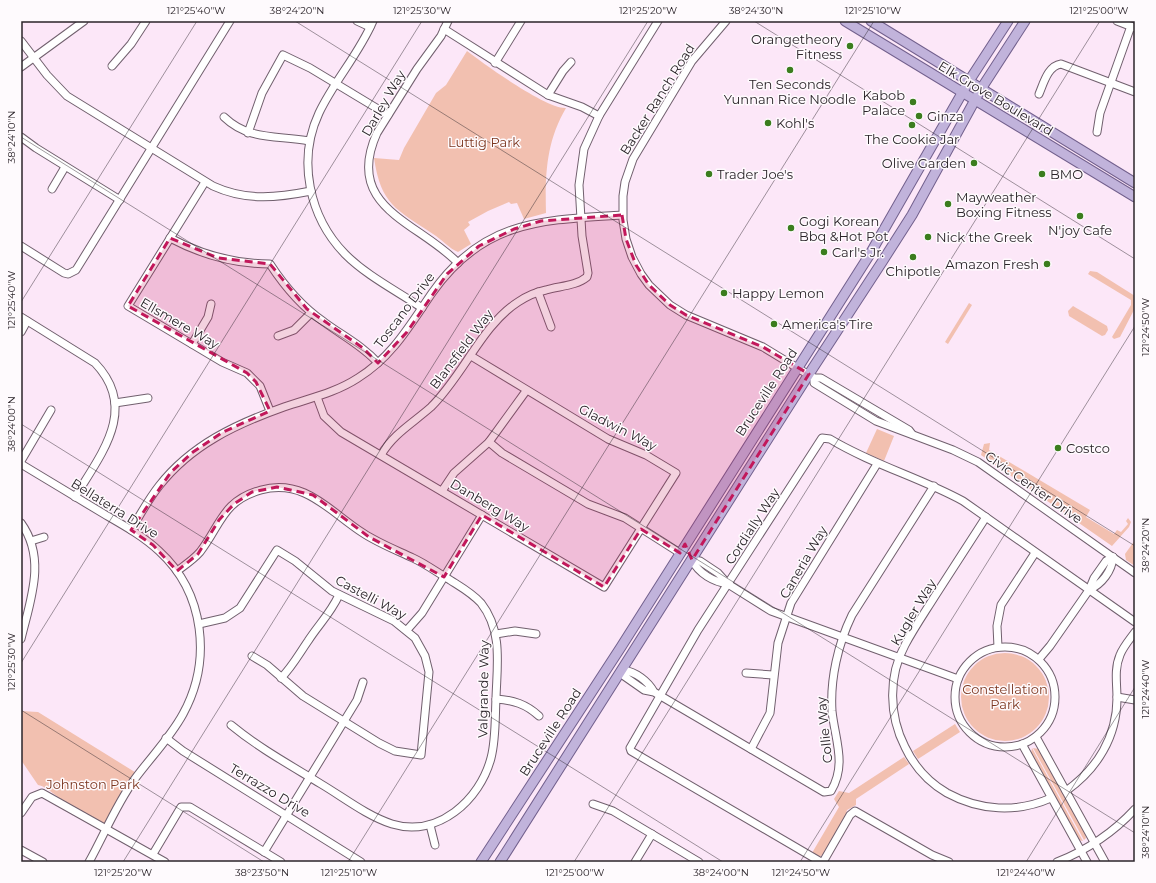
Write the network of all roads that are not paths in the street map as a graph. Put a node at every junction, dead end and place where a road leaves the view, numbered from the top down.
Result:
1 (84, 21) edge
2 (146, 21) edge
3 (230, 21) edge
4 (357, 21) edge
5 (448, 21) edge
6 (521, 21) edge
7 (658, 21) edge
8 (726, 21) edge
9 (845, 21) edge
10 (871, 21) edge
11 (1008, 21) edge
12 (1025, 21) edge
13 (1117, 21) edge
14 (371, 24) edge
15 (1133, 27) edge
16 (444, 29) junction
17 (21, 41) edge
18 (34, 58) junction
19 (495, 62) junction
20 (571, 62) dead end
21 (21, 66) edge
22 (112, 66) dead end
23 (969, 82) junction
24 (1111, 83) junction
25 (336, 84) junction
26 (981, 89) junction
27 (1135, 92) edge
28 (963, 93) junction
29 (1039, 94) dead end
30 (548, 95) junction
31 (975, 100) junction
32 (388, 115) junction
33 (599, 116) junction
34 (224, 117) dead end
35 (1097, 132) dead end
36 (248, 133) junction
37 (21, 137) edge
38 (309, 141) junction
39 (152, 149) junction
40 (65, 167) junction
41 (205, 182) junction
42 (1135, 183) edge
43 (52, 189) dead end
44 (311, 191) junction
45 (906, 193) junction
46 (1135, 197) edge
47 (120, 200) junction
48 (622, 215) junction
49 (581, 218) junction
50 (170, 238) junction
51 (21, 246) edge
52 (870, 254) junction
53 (887, 255) junction
54 (458, 263) junction
55 (538, 292) junction
56 (211, 304) dead end
57 (422, 308) junction
58 (312, 313) junction
59 (848, 315) junction
60 (24, 319) edge
61 (551, 328) dead end
62 (21, 332) edge
63 (278, 336) dead end
64 (192, 344) junction
65 (471, 356) junction
66 (378, 363) junction
67 (798, 367) junction
68 (811, 376) junction
69 (526, 390) junction
70 (317, 397) junction
71 (148, 398) dead end
72 (115, 403) junction
73 (50, 410) dead end
74 (270, 412) junction
75 (489, 442) junction
76 (381, 455) junction
77 (21, 460) edge
78 (21, 464) edge
79 (877, 464) junction
80 (934, 486) junction
81 (442, 491) junction
82 (75, 497) junction
83 (711, 504) junction
84 (482, 515) junction
85 (986, 517) junction
86 (21, 523) edge
87 (641, 529) junction
88 (131, 530) junction
89 (44, 537) dead end
90 (31, 541) junction
91 (680, 553) junction
92 (1035, 553) junction
93 (1113, 557) junction
94 (692, 560) junction
95 (177, 571) junction
96 (1135, 573) edge
97 (444, 577) junction
98 (728, 584) junction
99 (1089, 590) junction
100 (339, 595) junction
101 (25, 609) edge
102 (640, 616) junction
103 (786, 617) junction
104 (1135, 622) edge
105 (199, 624) junction
106 (407, 630) junction
107 (1135, 632) edge
108 (496, 634) junction
109 (536, 634) dead end
110 (842, 638) junction
111 (21, 639) edge
112 (998, 647) junction
113 (252, 656) dead end
114 (900, 658) junction
115 (1039, 659) junction
116 (623, 670) junction
117 (746, 673) dead end
118 (773, 675) junction
119 (281, 678) junction
120 (958, 679) junction
121 (363, 682) dead end
122 (657, 694) junction
123 (1117, 697) junction
124 (496, 699) junction
125 (1135, 700) edge
126 (538, 716) dead end
127 (344, 722) junction
128 (231, 725) dead end
129 (1036, 737) junction
130 (166, 738) junction
131 (1022, 744) junction
132 (751, 749) junction
133 (310, 777) junction
134 (1066, 791) junction
135 (1051, 798) junction
136 (593, 804) dead end
137 (1135, 809) edge
138 (21, 814) edge
139 (287, 815) junction
140 (430, 825) junction
141 (106, 829) junction
142 (652, 834) junction
143 (1095, 843) junction
144 (435, 845) dead end
145 (21, 850) edge
146 (264, 852) junction
147 (1081, 852) junction
148 (153, 854) junction
149 (43, 862) edge
150 (89, 862) edge
151 (165, 862) edge
152 (281, 862) edge
153 (361, 862) edge
154 (481, 862) edge
155 (500, 862) edge
156 (635, 862) edge
157 (699, 862) edge
158 (822, 862) edge
159 (949, 862) edge
160 (1057, 862) edge
161 (1087, 862) edge
162 (1105, 862) edge

1 - 18 street
2 - 22 street
3 - 39 street
4 - 14 street
5 - 16 street, Darley Way
6 - 19 street
7 - 33 street
8 - 48 street, Backer Ranch Road
9 - 28 main road, Elk Grove Boulevard
10 - 23 main road, Elk Grove Boulevard
11 - 23 main road, Bruceville Road
12 - 26 main road, Bruceville Road
13 - 15 street
14 - 25 street
15 - 24 street
16 - 19 street
16 - 32 street, Darley Way
17 - 18 street
18 - 21 street
18 - 39 street
19 - 30 street
20 - 30 street
23 - 26 main road, Elk Grove Boulevard
23 - 28 main road, Bruceville Road
24 - 27 street
24 - 29 street
24 - 35 street
25 - 32 street
25 - 36 street
25 - 38 street
26 - 31 main road, Bruceville Road
26 - 42 main road, Elk Grove Boulevard
28 - 31 main road, Elk Grove Boulevard
28 - 45 main road, Bruceville Road
30 - 33 street
31 - 46 main road, Elk Grove Boulevard
31 - 53 main road, Bruceville Road
32 - 54 street, Darley Way
33 - 49 street
34 - 36 street
36 - 38 street
37 - 40 street
38 - 44 street
39 - 41 street
39 - 47 street
40 - 43 street
40 - 47 street
41 - 44 street
41 - 50 street, Ellsmere Way
44 - 57 street
45 - 52 main road, Bruceville Road
45 - 53 main road, Bruceville Road
47 - 51 street
48 - 49 street, Toscano Drive
48 - 67 street, Backer Ranch Road
49 - 54 street, Toscano Drive
49 - 55 street, Blansfield Way
50 - 58 street
50 - 64 street, Ellsmere Way
52 - 59 main road, Bruceville Road
52 - 67 main road, Bruceville Road
53 - 59 main road, Bruceville Road
54 - 57 street, Toscano Drive
55 - 61 street
55 - 65 street, Blansfield Way
56 - 64 street
57 - 66 street, Toscano Drive
58 - 63 street
58 - 66 street
59 - 68 main road, Bruceville Road
60 - 62 street
60 - 72 street
64 - 74 street, Ellsmere Way
65 - 69 street, Gladwin Way
65 - 76 street, Blansfield Way
66 - 70 street, Toscano Drive
67 - 68 street, Civic Center Drive
67 - 83 main road, Bruceville Road
68 - 93 street, Civic Center Drive
68 - 94 main road, Bruceville Road
69 - 75 street
69 - 87 street, Gladwin Way
70 - 74 street, Toscano Drive
70 - 76 street, Danberg Way
71 - 72 street
72 - 82 street
73 - 77 street
74 - 88 street, Toscano Drive
75 - 81 street
75 - 87 street
76 - 81 street, Danberg Way
78 - 82 street, Bellaterra Drive
79 - 80 street, Cordially Way
79 - 98 street, Cordially Way
79 - 103 street, Caneria Way
80 - 85 street, Cordially Way
80 - 110 street, Collie Way
81 - 84 street, Danberg Way
82 - 88 street, Bellaterra Drive
83 - 91 main road, Bruceville Road
83 - 94 main road, Bruceville Road
84 - 87 street, Danberg Way
84 - 97 street
85 - 92 street, Cordially Way
85 - 114 street, Kugler Way
86 - 90 street
87 - 91 street
88 - 95 street, Bellaterra Drive
89 - 90 street
90 - 101 street
91 - 102 main road, Bruceville Road
92 - 99 street, Cordially Way
92 - 112 street
93 - 96 street, Civic Center Drive
93 - 99 street
94 - 98 street
94 - 116 main road, Bruceville Road
95 - 97 street, Valgrande Way
95 - 105 street, Bellaterra Drive
97 - 106 street
97 - 108 street, Valgrande Way
98 - 103 street
98 - 122 street, Cordially Way
99 - 104 street, Cordially Way
99 - 115 street
100 - 105 street, Castelli Way
100 - 106 street, Castelli Way
100 - 119 street
101 - 111 street
102 - 116 main road, Bruceville Road
102 - 154 main road, Bruceville Road
103 - 110 street
103 - 118 street, Caneria Way
105 - 130 street, Bellaterra Drive
106 - 127 street, Castelli Way
107 - 123 street
108 - 109 street
108 - 124 street, Valgrande Way
110 - 114 street
110 - 132 street, Collie Way
112 - 115 street
112 - 120 street
113 - 119 street, Castelli Way
114 - 120 street
114 - 135 street, Kugler Way
115 - 129 street
116 - 122 street, Collie Way
116 - 155 main road, Bruceville Road
117 - 118 street
118 - 132 street, Caneria Way
119 - 127 street, Castelli Way
120 - 131 street
121 - 127 street
122 - 132 street, Collie Way
122 - 158 street, Cordially Way
123 - 125 street
123 - 134 street
124 - 126 street
124 - 140 street, Valgrande Way
127 - 133 street
128 - 133 street, Valgrande Way
129 - 131 street
129 - 134 street
130 - 139 street, Terrazzo Drive
130 - 141 street, Bellaterra Drive
131 - 135 street
133 - 139 street
133 - 140 street, Valgrande Way
134 - 143 street
135 - 147 street
136 - 142 street
137 - 143 street
138 - 141 street
139 - 146 street
139 - 153 street, Terrazzo Drive
140 - 144 street
141 - 148 street
141 - 150 street, Bellaterra Drive
142 - 156 street
142 - 157 street
143 - 147 street
143 - 162 street
145 - 149 street
146 - 148 street
146 - 152 street
147 - 160 street
147 - 161 street
148 - 151 street
158 - 159 street

